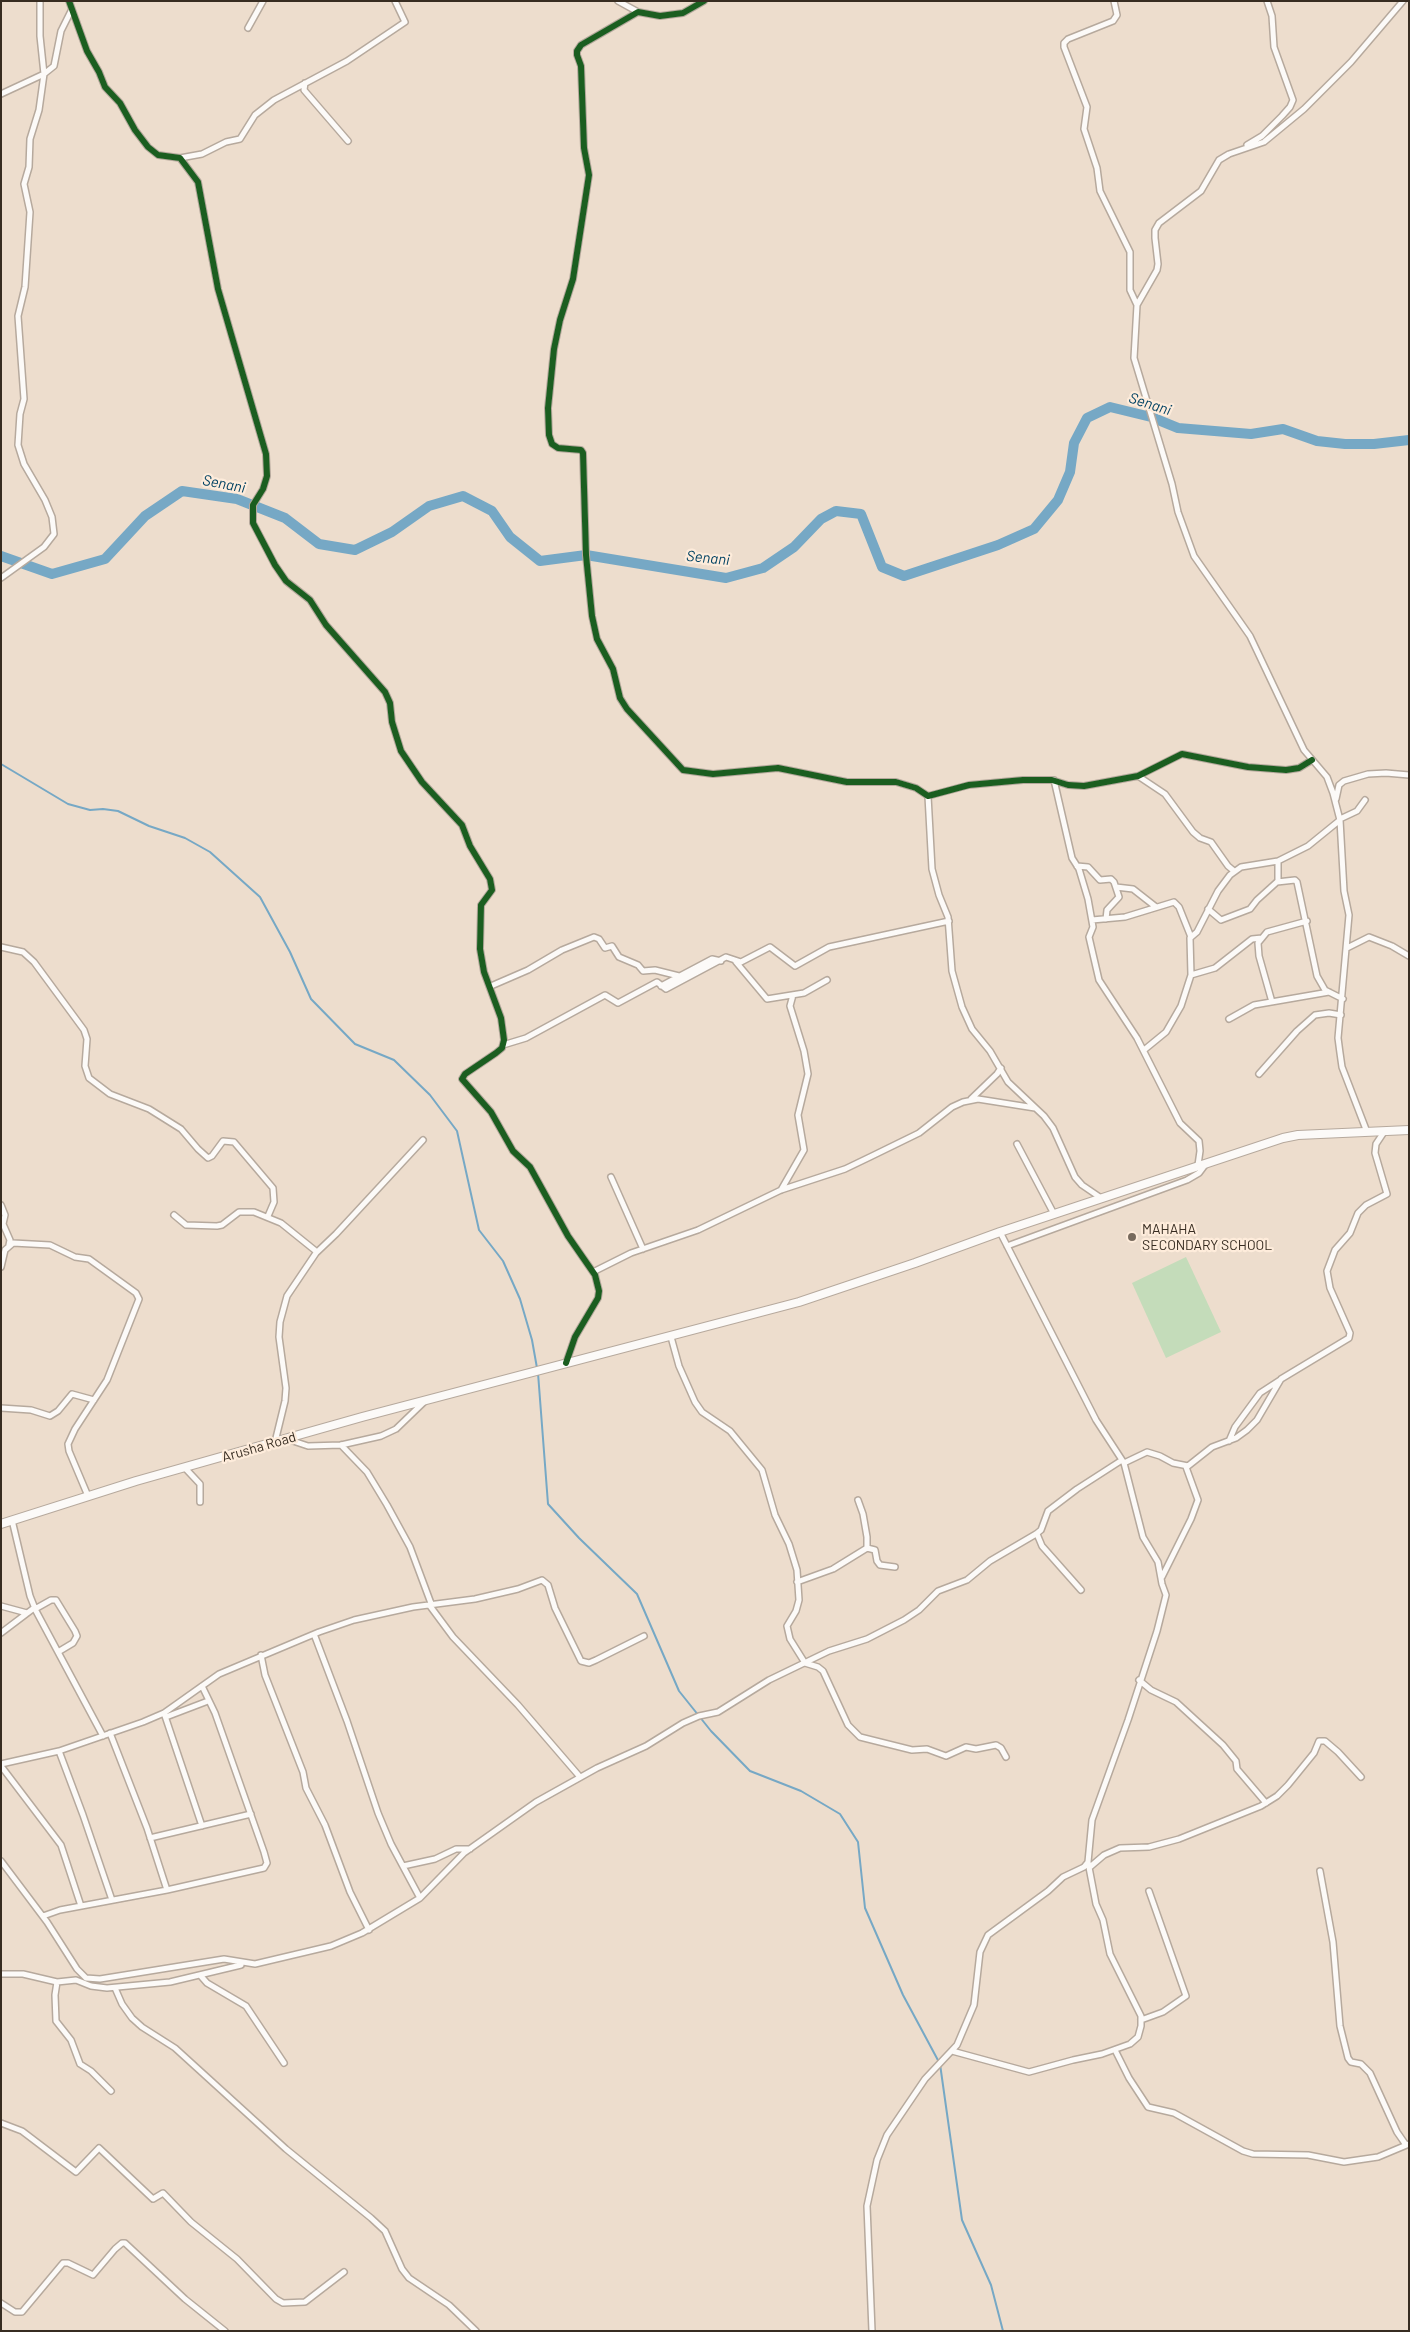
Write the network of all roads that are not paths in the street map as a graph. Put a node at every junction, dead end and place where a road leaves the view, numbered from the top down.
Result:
1 (40, 1) edge
2 (69, 1) edge
3 (263, 1) edge
4 (395, 1) edge
5 (618, 1) edge
6 (704, 1) edge
7 (1114, 1) edge
8 (1266, 1) edge
9 (1403, 1) edge
10 (71, 11) junction
11 (638, 12) junction
12 (248, 28) dead end
13 (44, 74) junction
14 (305, 82) junction
15 (1, 94) edge
16 (348, 141) dead end
17 (1237, 151) junction
18 (180, 158) junction
19 (1137, 304) junction
20 (1, 578) edge
21 (1312, 760) junction
22 (1409, 775) edge
23 (1138, 776) junction
24 (1054, 780) junction
25 (928, 796) junction
26 (1365, 800) dead end
27 (1336, 807) junction
28 (1340, 820) junction
29 (1278, 861) junction
30 (1077, 866) junction
31 (1234, 871) junction
32 (1277, 882) junction
33 (1116, 887) junction
34 (1156, 907) junction
35 (1208, 909) junction
36 (1106, 919) junction
37 (1092, 920) junction
38 (949, 921) junction
39 (1307, 921) junction
40 (1191, 937) junction
41 (1262, 938) junction
42 (1, 947) edge
43 (1347, 948) junction
44 (1409, 956) edge
45 (721, 961) junction
46 (736, 962) junction
47 (1191, 975) junction
48 (679, 976) junction
49 (827, 980) dead end
50 (490, 986) junction
51 (661, 986) junction
52 (1328, 992) junction
53 (793, 995) junction
54 (1343, 1000) junction
55 (1272, 1002) junction
56 (1341, 1015) junction
57 (1229, 1019) dead end
58 (503, 1045) junction
59 (1144, 1050) junction
60 (1001, 1068) junction
61 (1259, 1074) dead end
62 (971, 1100) junction
63 (1035, 1108) junction
64 (1408, 1129) edge
65 (1384, 1131) junction
66 (1366, 1132) junction
67 (423, 1140) dead end
68 (1017, 1144) dead end
69 (1207, 1162) junction
70 (1198, 1165) junction
71 (611, 1177) dead end
72 (781, 1190) junction
73 (1101, 1198) junction
74 (1, 1205) edge
75 (174, 1214) dead end
76 (1054, 1214) junction
77 (268, 1216) junction
78 (1000, 1232) junction
79 (9, 1245) junction
80 (1007, 1246) junction
81 (644, 1249) junction
82 (317, 1252) junction
83 (1, 1268) edge
84 (592, 1272) junction
85 (671, 1337) junction
86 (566, 1363) junction
87 (1281, 1379) junction
88 (94, 1400) junction
89 (424, 1402) junction
90 (1, 1408) edge
91 (288, 1439) junction
92 (1229, 1442) junction
93 (275, 1443) junction
94 (341, 1445) junction
95 (1123, 1461) junction
96 (1186, 1467) junction
97 (185, 1468) junction
98 (88, 1496) junction
99 (858, 1500) dead end
100 (200, 1502) dead end
101 (12, 1520) junction
102 (1, 1524) edge
103 (1037, 1534) junction
104 (867, 1548) junction
105 (895, 1567) dead end
106 (1162, 1578) junction
107 (797, 1582) junction
108 (1081, 1590) dead end
109 (1, 1606) edge
110 (431, 1606) junction
111 (35, 1608) junction
112 (27, 1613) junction
113 (1, 1633) edge
114 (314, 1634) junction
115 (644, 1636) dead end
116 (58, 1652) junction
117 (261, 1655) junction
118 (805, 1663) junction
119 (1139, 1680) junction
120 (202, 1686) junction
121 (208, 1701) junction
122 (165, 1715) junction
123 (110, 1734) junction
124 (103, 1736) junction
125 (59, 1751) junction
126 (1006, 1757) dead end
127 (1, 1765) edge
128 (580, 1777) junction
129 (1361, 1777) dead end
130 (1266, 1803) junction
131 (250, 1814) junction
132 (202, 1826) junction
133 (150, 1838) junction
134 (470, 1849) junction
135 (1, 1861) edge
136 (1089, 1865) junction
137 (403, 1866) junction
138 (1320, 1871) dead end
139 (167, 1890) junction
140 (1149, 1891) dead end
141 (420, 1898) junction
142 (112, 1900) junction
143 (81, 1906) junction
144 (42, 1916) junction
145 (369, 1930) junction
146 (245, 1964) junction
147 (1, 1974) edge
148 (200, 1975) junction
149 (57, 1982) junction
150 (115, 1988) junction
151 (1141, 2020) junction
152 (1115, 2050) junction
153 (952, 2051) junction
154 (284, 2063) dead end
155 (110, 2091) dead end
156 (1, 2124) edge
157 (1408, 2144) edge
158 (344, 2272) dead end
159 (1, 2302) edge
160 (225, 2331) edge
161 (476, 2331) edge
162 (872, 2331) edge

1 - 13 street
2 - 10 street
3 - 12 street
4 - 14 street
5 - 11 street
6 - 11 street
7 - 19 street
8 - 17 street
9 - 17 street
10 - 13 street
10 - 18 street
11 - 25 street
13 - 15 street
13 - 20 street
14 - 16 street
14 - 18 street
17 - 19 street
18 - 50 street
19 - 21 street
21 - 23 street
21 - 27 street
22 - 27 street
23 - 24 street
23 - 31 street
24 - 25 street
24 - 30 street
25 - 38 street
26 - 28 street
27 - 28 street
28 - 29 street
28 - 43 street
29 - 31 street
29 - 32 street
30 - 33 street
30 - 37 street
31 - 35 street
32 - 35 street
32 - 39 street
33 - 34 street
33 - 36 street
34 - 36 street
34 - 40 street
35 - 40 street
36 - 37 street
37 - 59 street
38 - 46 street
38 - 60 street
39 - 41 street
39 - 52 street
40 - 47 street
41 - 47 street
41 - 55 street
42 - 77 street
43 - 44 street
43 - 54 street
45 - 46 street
45 - 48 street
45 - 51 street
46 - 53 street
47 - 59 street
48 - 50 street
48 - 51 street
49 - 53 street
50 - 58 street
51 - 58 street
52 - 54 street
52 - 55 street
53 - 72 street
54 - 56 street
55 - 57 street
56 - 61 street
56 - 66 street
58 - 84 street
59 - 70 street
60 - 62 street
60 - 63 street
62 - 63 street
62 - 72 street
63 - 73 street
64 - 65 main road, Arusha Road
65 - 66 main road, Arusha Road
65 - 87 street
66 - 69 main road, Arusha Road
67 - 82 street
68 - 76 street
69 - 70 main road, Arusha Road
69 - 80 street
70 - 73 main road, Arusha Road
71 - 81 street
72 - 81 street
73 - 76 main road, Arusha Road
74 - 79 street
75 - 77 street
76 - 78 main road, Arusha Road
77 - 82 street
78 - 80 street
78 - 85 main road, Arusha Road
79 - 83 street
79 - 88 street
80 - 95 street
81 - 84 street
82 - 93 street
84 - 86 street
85 - 86 main road, Arusha Road
85 - 107 street
86 - 89 main road, Arusha Road
87 - 92 street
87 - 92 street
88 - 90 street
88 - 98 street
89 - 91 main road, Arusha Road
89 - 94 street
91 - 93 main road, Arusha Road
91 - 94 street
92 - 96 street
93 - 97 main road, Arusha Road
94 - 110 street
95 - 96 street
95 - 103 street
95 - 106 street
96 - 106 street
97 - 98 main road, Arusha Road
97 - 100 street
98 - 101 main road, Arusha Road
99 - 104 street
101 - 102 main road, Arusha Road
101 - 111 street
103 - 108 street
103 - 118 street
104 - 105 street
104 - 107 street
106 - 119 street
107 - 118 street
109 - 112 street
110 - 114 street
110 - 115 street
110 - 128 street
111 - 112 street
111 - 116 street
111 - 116 street
112 - 113 street
114 - 117 street
114 - 137 street
116 - 124 street
117 - 120 street
117 - 145 street
118 - 126 street
118 - 128 street
119 - 130 street
119 - 136 street
120 - 121 street
120 - 122 street
121 - 122 street
121 - 131 street
122 - 123 street
122 - 132 street
123 - 124 street
123 - 133 street
124 - 125 street
125 - 127 street
125 - 142 street
127 - 143 street
128 - 134 street
129 - 130 street
130 - 136 street
131 - 132 street
131 - 139 street
132 - 133 street
133 - 139 street
134 - 137 street
134 - 141 street
135 - 144 street
136 - 151 street
136 - 153 street
137 - 141 street
138 - 157 street
139 - 142 street
140 - 151 street
141 - 145 street
142 - 143 street
143 - 144 street
144 - 146 street
145 - 146 street
146 - 148 street
147 - 149 street
148 - 150 street
148 - 154 street
149 - 150 street
149 - 155 street
150 - 161 street
151 - 152 street
152 - 153 street
152 - 157 street
153 - 162 street
156 - 158 street
159 - 160 street

